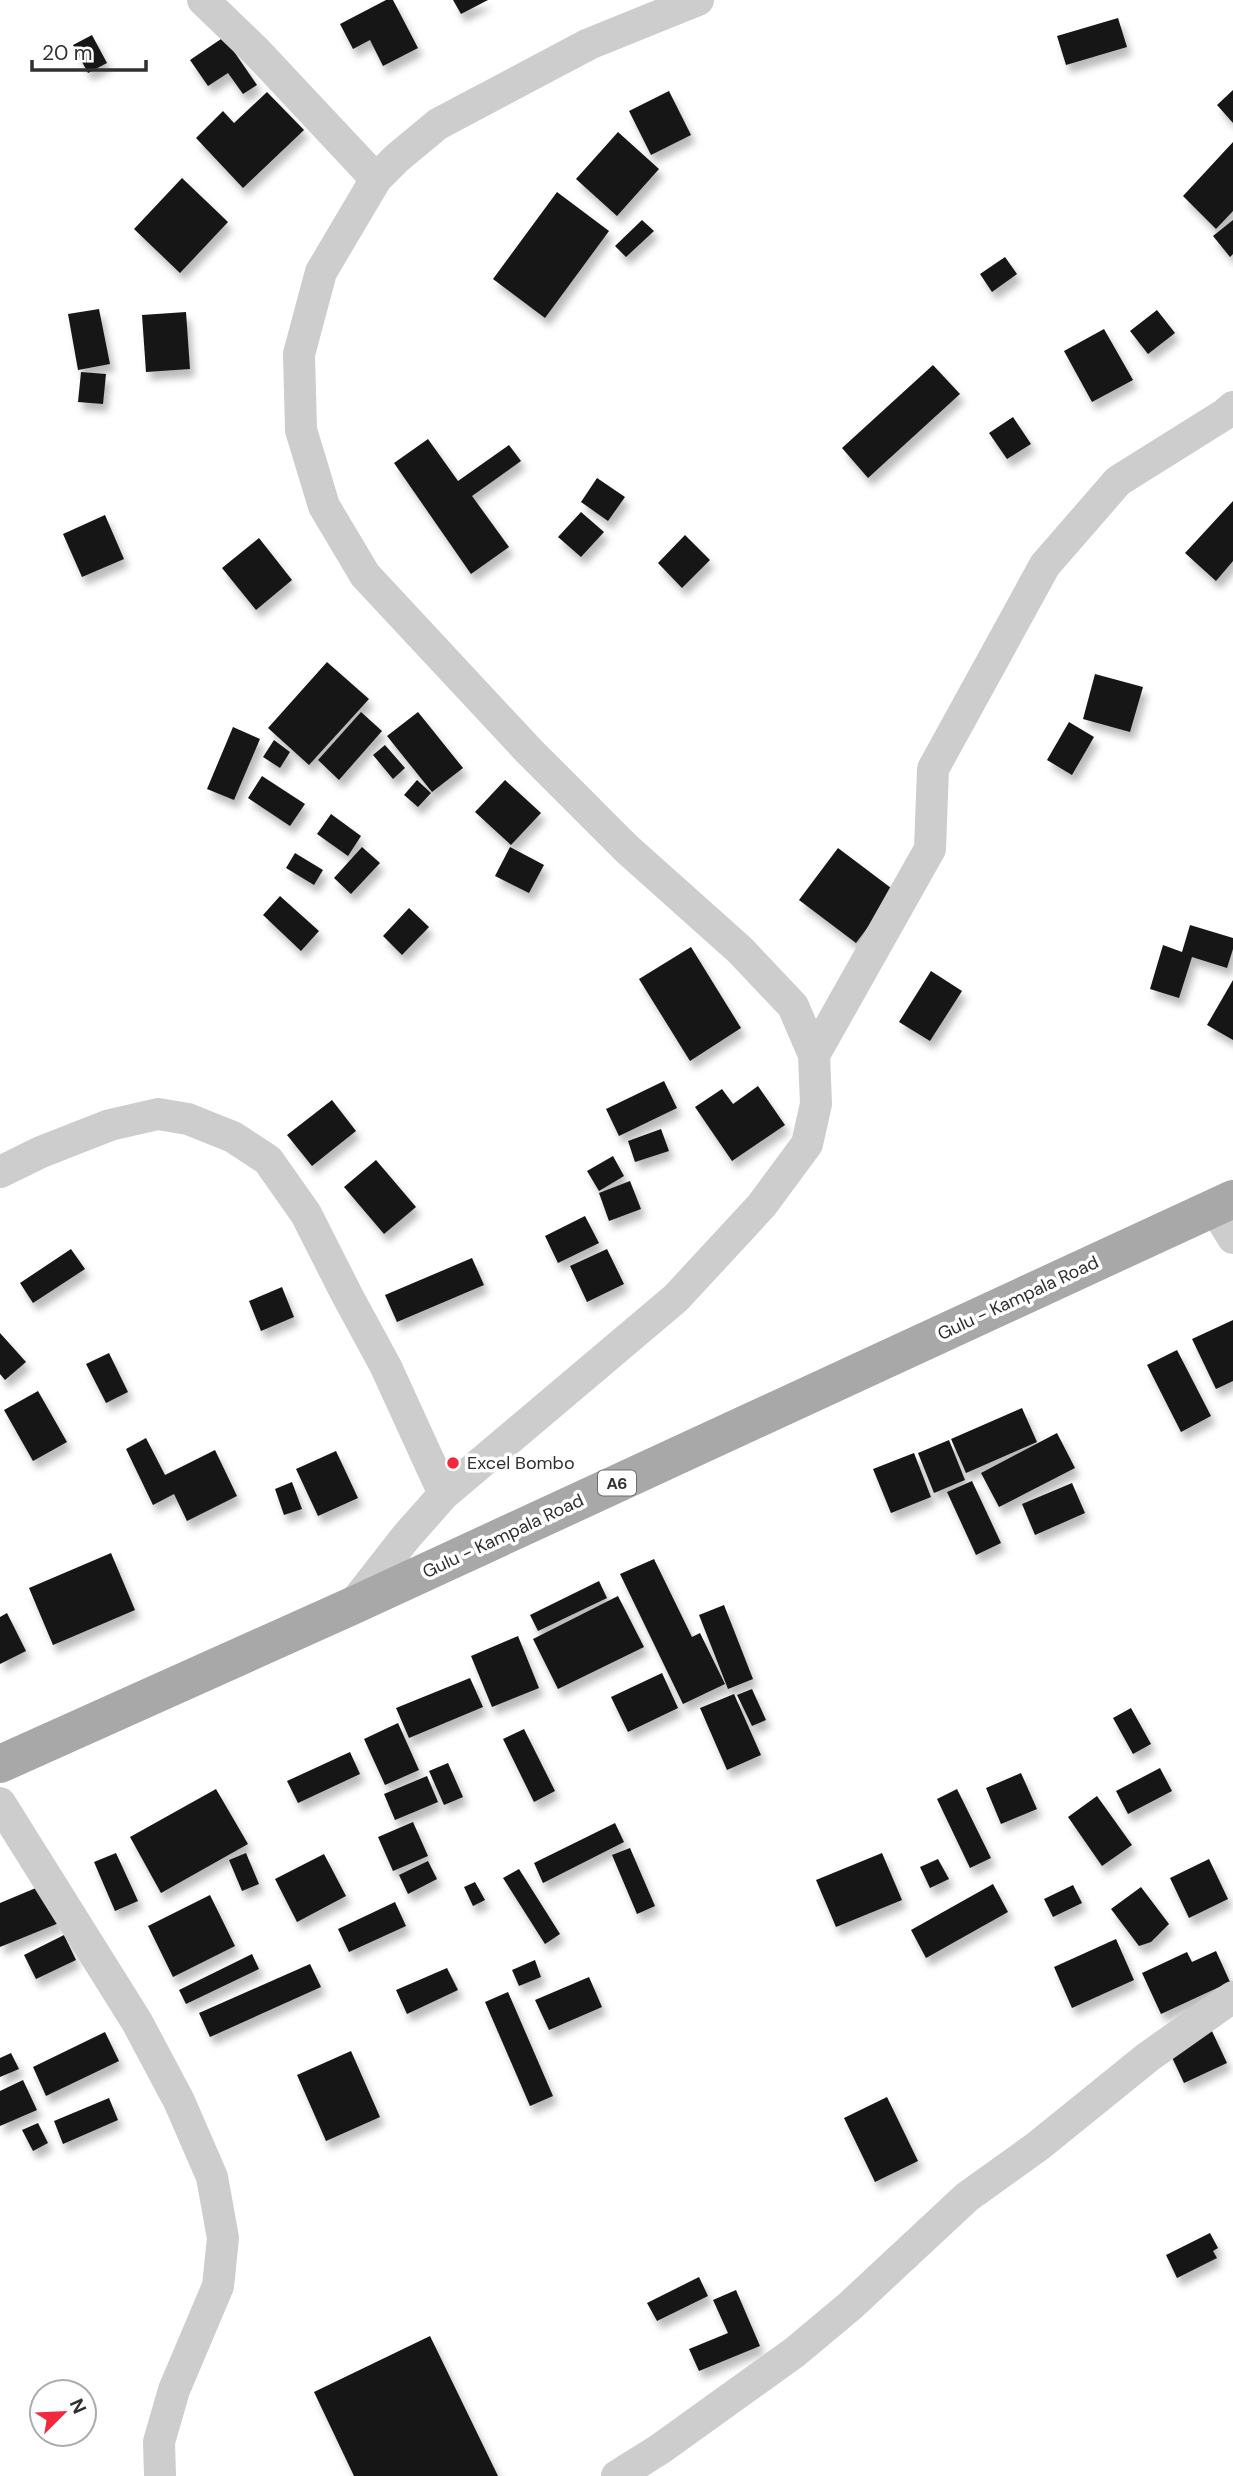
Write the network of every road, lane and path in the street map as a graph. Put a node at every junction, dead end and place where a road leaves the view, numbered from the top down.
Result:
1 (202, 0) edge
2 (698, 0) edge
3 (376, 179) junction
4 (1230, 413) edge
5 (814, 1055) junction
6 (0, 1172) edge
7 (1227, 1215) edge
8 (443, 1494) junction
9 (352, 1606) junction
10 (0, 1764) edge
11 (0, 1802) edge
12 (1233, 1997) edge
13 (160, 2476) edge
14 (617, 2476) edge

1 - 3 street
2 - 3 street
3 - 5 street
4 - 5 street
5 - 8 street
6 - 8 street
7 - 9 main road, Gulu - Kampala Road / A6
8 - 9 street
9 - 10 main road, Gulu - Kampala Road / A6
11 - 13 street
12 - 14 street

